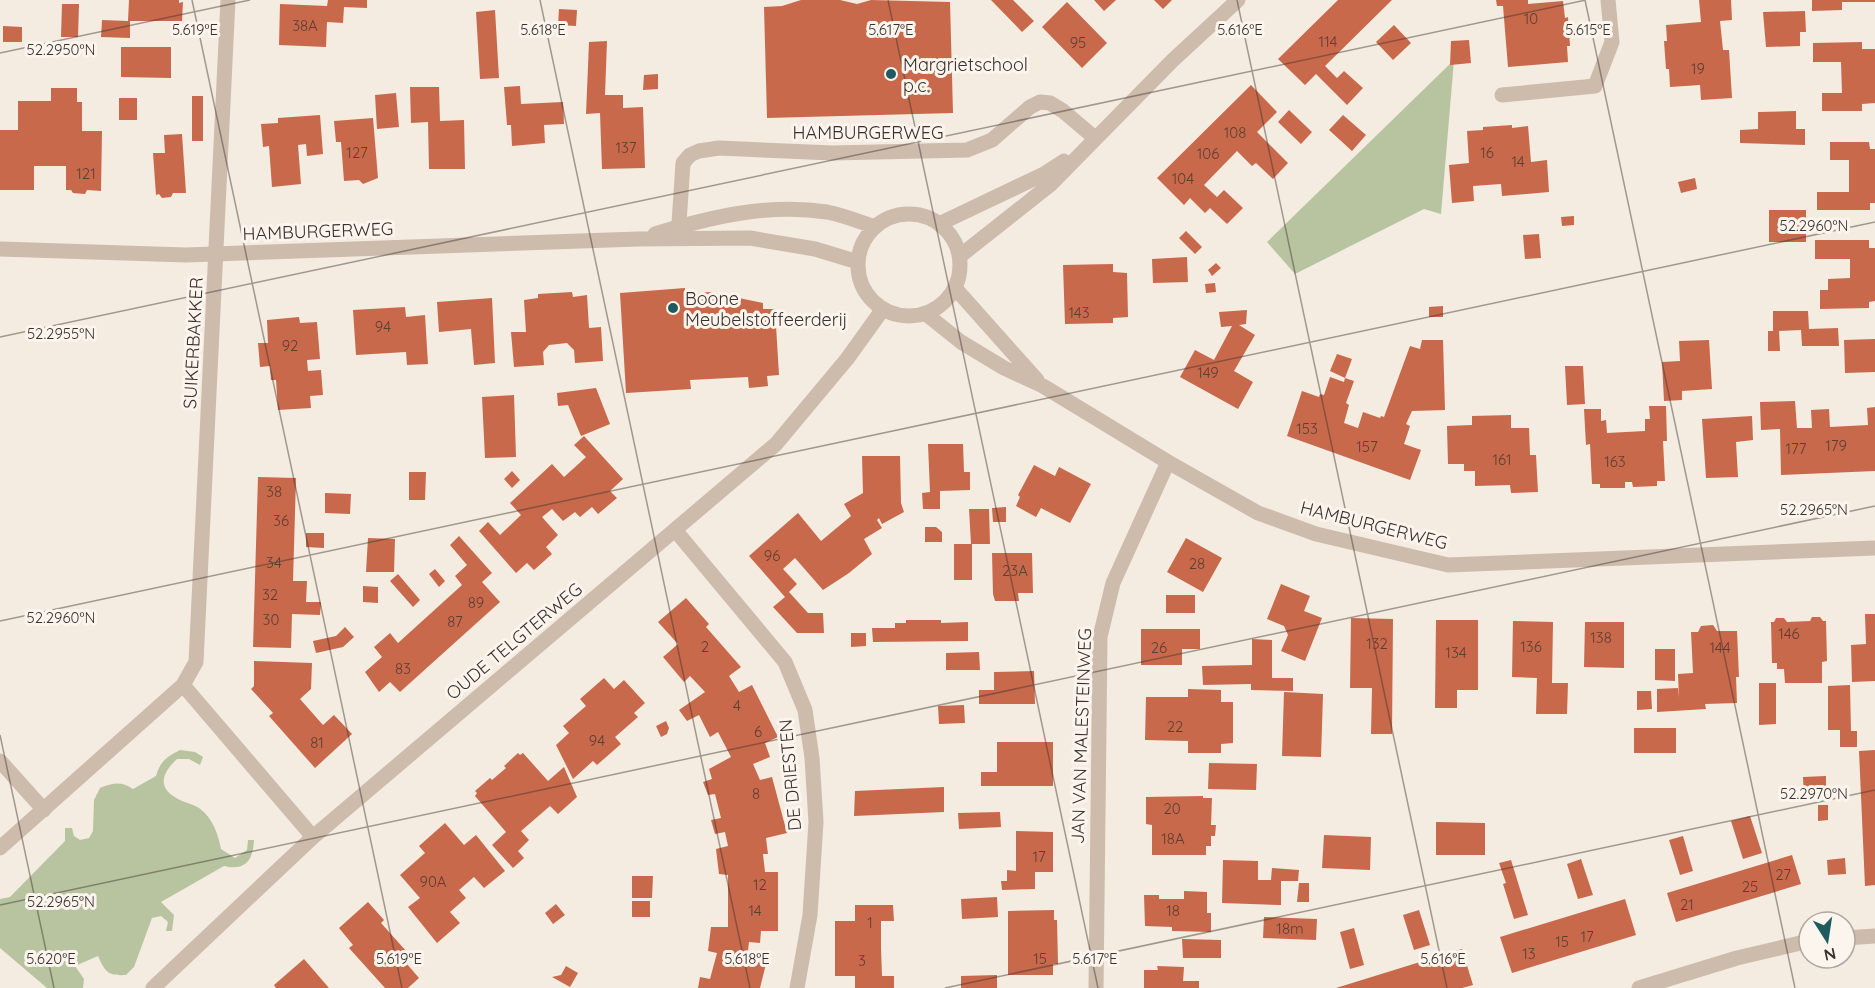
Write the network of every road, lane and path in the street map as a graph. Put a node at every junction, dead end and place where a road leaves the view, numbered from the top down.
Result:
1 (228, 0) edge
2 (1238, 0) edge
3 (1608, 0) edge
4 (1502, 95) dead end
5 (1090, 144) junction
6 (939, 224) junction
7 (875, 227) junction
8 (678, 233) junction
9 (0, 249) edge
10 (217, 254) junction
11 (960, 256) junction
12 (858, 262) junction
13 (956, 288) junction
14 (883, 309) junction
15 (926, 314) junction
16 (1043, 386) junction
17 (1168, 462) junction
18 (675, 530) junction
19 (1875, 548) edge
20 (183, 685) junction
21 (0, 761) edge
22 (44, 810) junction
23 (313, 837) junction
24 (0, 848) edge
25 (1875, 936) edge
26 (1857, 937) edge
27 (1797, 944) edge
28 (153, 988) edge
29 (797, 988) edge
30 (1096, 988) edge
31 (1639, 988) edge

1 - 10 street, SUIKERBAKKER
2 - 5 street
3 - 4 street
5 - 6 street
5 - 8 street, HAMBURGERWEG
5 - 11 street
6 - 7 street
6 - 11 street
7 - 8 street, HAMBURGERWEG
7 - 12 street
8 - 10 street, HAMBURGERWEG
8 - 12 street, HAMBURGERWEG
9 - 10 street, HAMBURGERWEG
10 - 20 street, SUIKERBAKKER
11 - 13 street
12 - 14 street
13 - 15 street
13 - 16 street, HAMBURGERWEG
14 - 15 street
14 - 18 street, OUDE TELGTERWEG
15 - 16 street, HAMBURGERWEG
16 - 17 street, HAMBURGERWEG
17 - 19 street, HAMBURGERWEG
17 - 30 street, JAN VAN MALESTEINWEG
18 - 23 street, OUDE TELGTERWEG
18 - 29 street, DE DRIESTEN
20 - 22 street, SUIKERBAKKER
20 - 23 street
21 - 22 street
22 - 24 street, SUIKERBAKKER
23 - 28 street, OUDE TELGTERWEG
25 - 26 street
27 - 31 street

